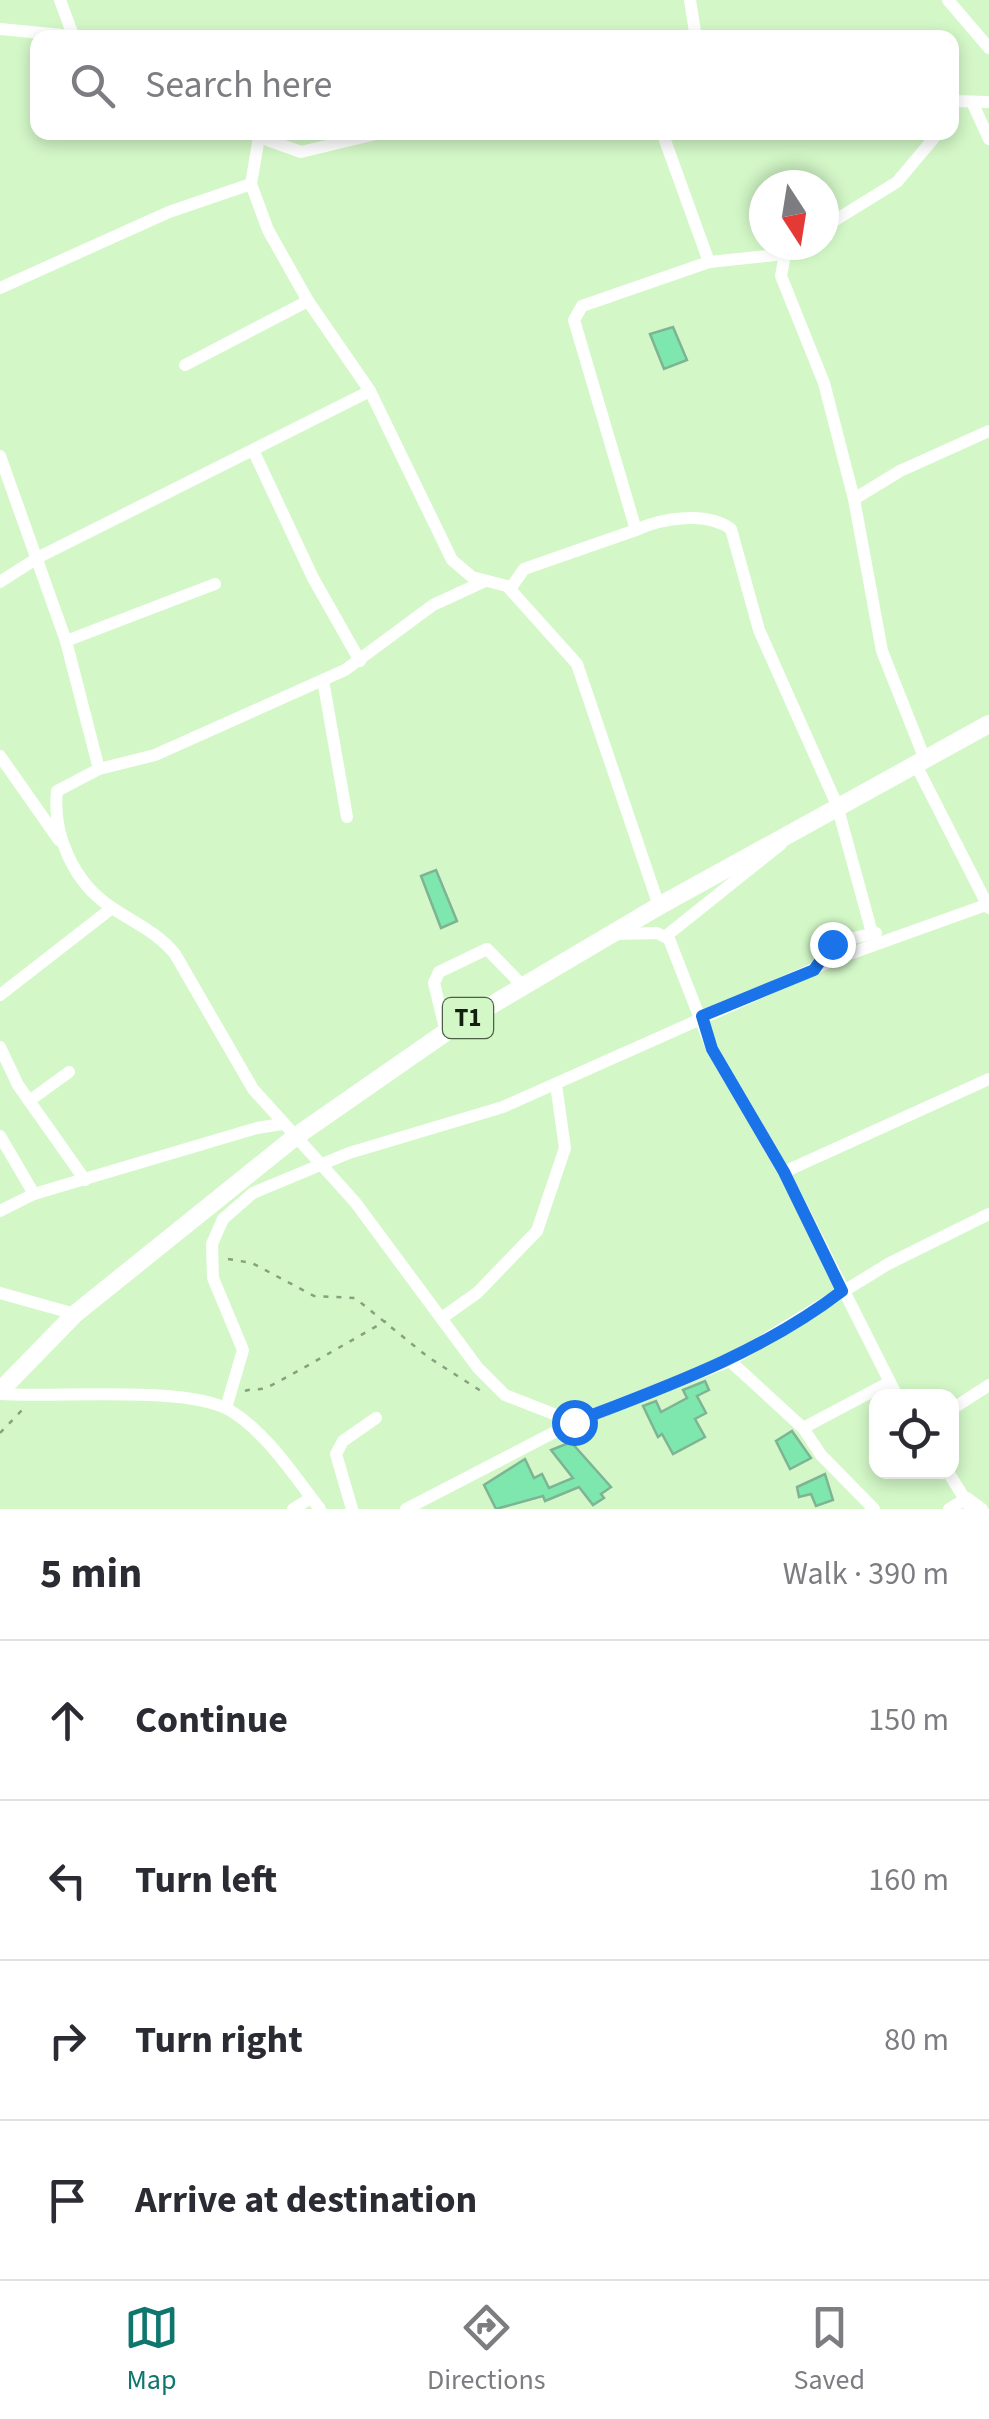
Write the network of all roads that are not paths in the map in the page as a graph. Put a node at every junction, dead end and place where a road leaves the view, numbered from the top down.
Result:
1 (60, 0) edge
2 (690, 0) edge
3 (948, 0) edge
4 (0, 29) edge
5 (71, 30) edge
6 (695, 30) edge
7 (984, 31) edge
8 (30, 32) edge
9 (989, 48) edge
10 (972, 102) junction
11 (989, 102) edge
12 (959, 103) edge
13 (989, 139) edge
14 (254, 140) edge
15 (268, 140) edge
16 (351, 140) edge
17 (665, 140) edge
18 (932, 140) edge
19 (251, 184) junction
20 (839, 218) edge
21 (749, 256) edge
22 (787, 260) edge
23 (709, 262) junction
24 (0, 288) edge
25 (308, 301) junction
26 (186, 365) dead end
27 (370, 391) junction
28 (989, 431) edge
29 (254, 452) junction
30 (0, 456) edge
31 (854, 499) junction
32 (636, 530) junction
33 (39, 557) junction
34 (485, 581) junction
35 (0, 582) edge
36 (216, 584) dead end
37 (510, 589) junction
38 (66, 641) junction
39 (360, 661) junction
40 (323, 680) junction
41 (989, 724) edge
42 (0, 756) edge
43 (922, 765) junction
44 (100, 769) junction
45 (837, 805) junction
46 (347, 817) dead end
47 (797, 828) junction
48 (64, 846) junction
49 (658, 906) junction
50 (988, 906) edge
51 (112, 908) junction
52 (916, 928) junction
53 (872, 933) junction
54 (613, 934) junction
55 (666, 936) junction
56 (814, 970) junction
57 (522, 984) junction
58 (0, 995) edge
59 (702, 1016) junction
60 (446, 1032) junction
61 (0, 1047) edge
62 (69, 1072) dead end
63 (989, 1078) edge
64 (556, 1085) junction
65 (29, 1101) junction
66 (288, 1131) junction
67 (0, 1136) edge
68 (320, 1164) junction
69 (784, 1172) junction
70 (85, 1180) junction
71 (34, 1194) junction
72 (0, 1210) edge
73 (989, 1214) edge
74 (842, 1291) junction
75 (0, 1294) edge
76 (75, 1314) junction
77 (443, 1317) junction
78 (730, 1361) junction
79 (888, 1383) junction
80 (989, 1385) edge
81 (892, 1389) edge
82 (0, 1392) edge
83 (959, 1404) edge
84 (228, 1409) junction
85 (376, 1418) dead end
86 (574, 1422) junction
87 (804, 1428) junction
88 (953, 1479) edge
89 (969, 1503) edge
90 (315, 1504) edge
91 (293, 1509) edge
92 (352, 1509) edge
93 (406, 1509) edge
94 (874, 1509) edge
95 (949, 1509) edge
96 (982, 1509) edge

1 - 5 street
2 - 6 street
3 - 7 street
4 - 8 street
7 - 9 street
10 - 11 street
10 - 12 street
10 - 13 street
14 - 19 street
15 - 16 street
17 - 23 street
18 - 20 street
19 - 24 street
19 - 25 street
21 - 23 street
22 - 31 street
23 - 32 street
25 - 26 street
25 - 27 street
27 - 29 street
27 - 34 street
28 - 31 street
29 - 33 street
29 - 39 street
30 - 33 street
31 - 43 street
32 - 37 street
32 - 45 street
33 - 35 street
33 - 38 street
34 - 37 street
34 - 39 street
36 - 38 street
37 - 49 street
38 - 44 street
39 - 40 street
40 - 44 street
40 - 46 street
41 - 43 highway, T1
42 - 48 street
43 - 45 highway, T1
43 - 50 street
44 - 48 street
45 - 47 highway, T1
45 - 53 street
47 - 49 highway, T1
47 - 55 street
48 - 51 street
49 - 54 highway, T1
50 - 52 street
51 - 58 street
51 - 66 street
52 - 53 street
52 - 56 street
53 - 56 street
54 - 55 street
54 - 57 highway, T1
55 - 59 street
56 - 59 street
57 - 60 highway, T1
57 - 60 street
59 - 64 street
59 - 69 street
60 - 66 highway, T1
61 - 65 street
62 - 65 street
63 - 69 street
64 - 68 street
64 - 77 street
65 - 70 street
66 - 68 street
66 - 70 street
66 - 76 highway, T1
67 - 71 street
68 - 77 street
68 - 84 street
69 - 74 street
70 - 71 street
71 - 72 street
73 - 74 street
74 - 78 street
74 - 79 street
75 - 76 street
76 - 82 highway, T1
77 - 86 street
78 - 86 street
78 - 87 street
79 - 81 street
79 - 87 street
80 - 83 street
82 - 84 street
84 - 90 street
85 - 92 street
86 - 93 street
87 - 94 street
88 - 89 street
89 - 95 street
89 - 96 street
90 - 91 street

